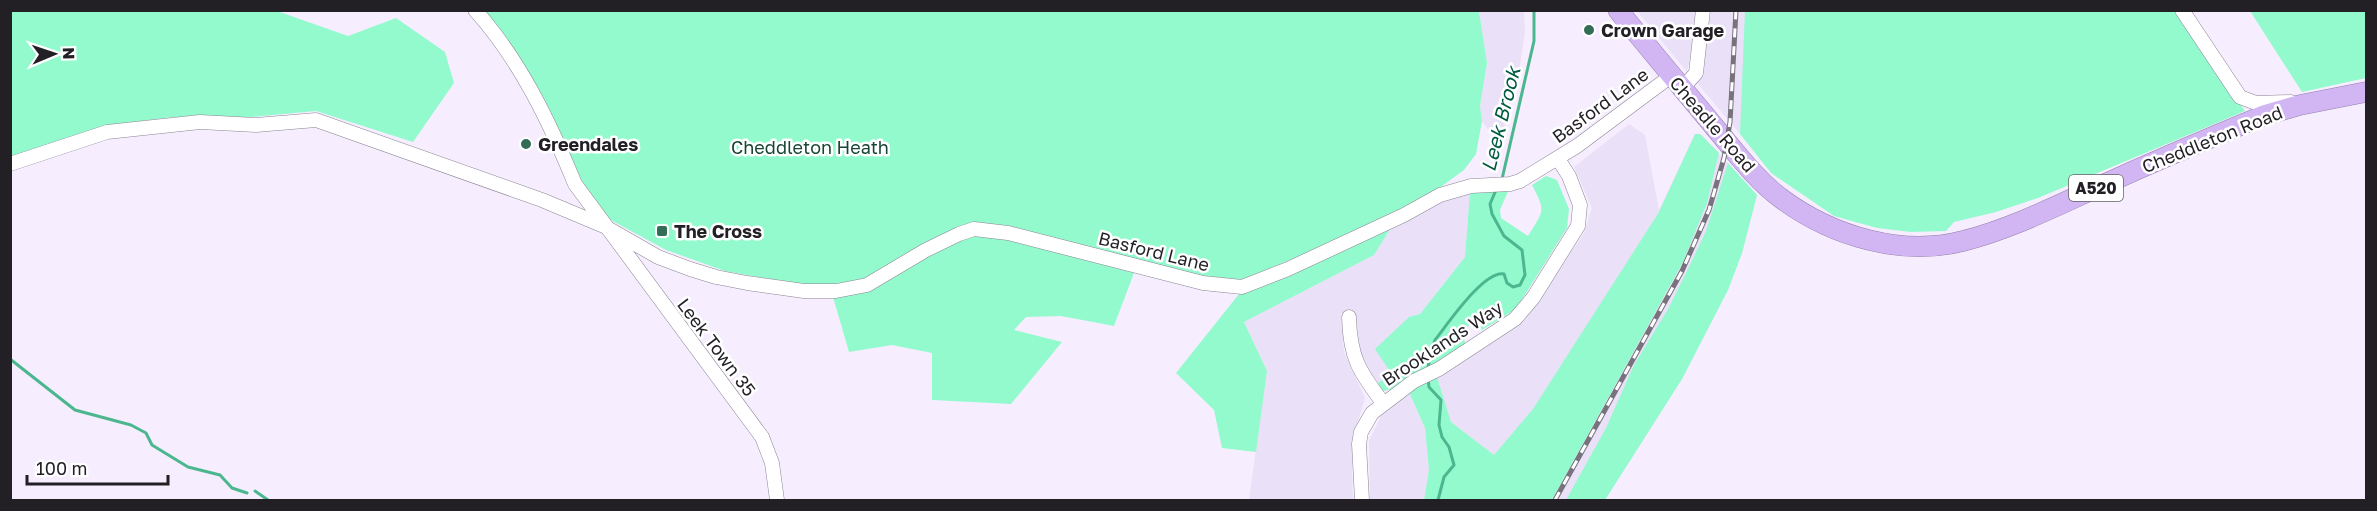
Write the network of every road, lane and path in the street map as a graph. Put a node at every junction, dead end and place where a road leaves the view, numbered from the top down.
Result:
1 (475, 10) edge
2 (1618, 10) edge
3 (1703, 10) edge
4 (2182, 10) edge
5 (1676, 82) junction
6 (2366, 96) edge
7 (2300, 105) junction
8 (1558, 159) junction
9 (10, 164) edge
10 (1821, 223) joint
11 (604, 226) junction
12 (1349, 317) dead end
13 (1383, 403) junction
14 (777, 501) edge
15 (1362, 501) edge

1 - 11 street, Leek Town 35
2 - 5 highway, Cheadle Road / A520
3 - 5 street
4 - 7 street
5 - 8 street, Basford Lane
5 - 10 highway, Cheadle Road / A520
6 - 7 highway, Cheddleton Road / A520
7 - 10 highway, Cheddleton Road / A520
8 - 11 street, Basford Lane
8 - 13 street, Brooklands Way
9 - 11 street, Basford Lane
11 - 14 street, Leek Town 35
12 - 13 street
13 - 15 street, Brooklands Way

